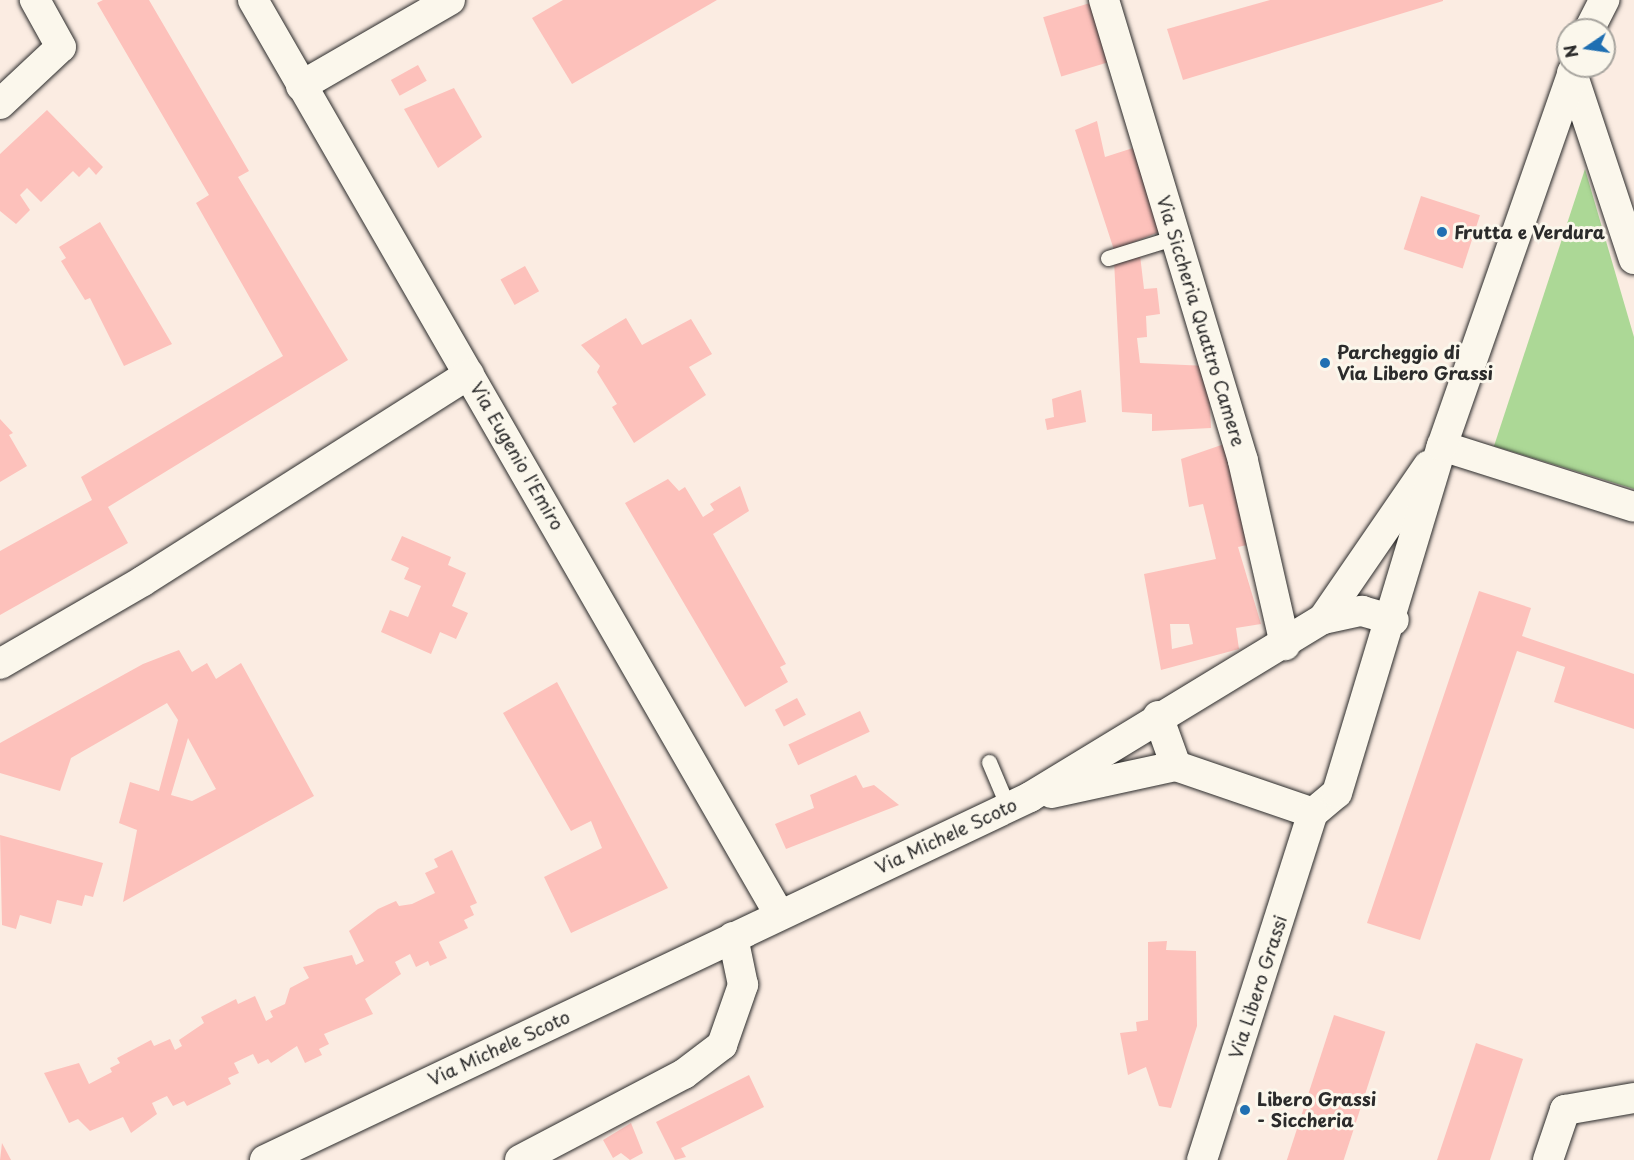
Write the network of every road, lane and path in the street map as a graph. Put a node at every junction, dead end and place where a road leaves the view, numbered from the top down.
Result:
1 (35, 0) edge
2 (253, 0) edge
3 (450, 0) edge
4 (1104, 0) edge
5 (1604, 0) edge
6 (1595, 18) edge
7 (1571, 78) edge
8 (1577, 78) edge
9 (301, 87) junction
10 (0, 104) edge
11 (1176, 237) junction
12 (1108, 258) dead end
13 (1634, 259) edge
14 (469, 374) junction
15 (1442, 446) junction
16 (1634, 507) edge
17 (1323, 619) junction
18 (1394, 620) junction
19 (1285, 645) junction
20 (0, 664) edge
21 (1158, 716) junction
22 (989, 762) dead end
23 (1176, 766) junction
24 (1019, 802) junction
25 (1313, 813) junction
26 (779, 914) junction
27 (733, 937) junction
28 (1634, 1098) edge
29 (265, 1160) edge
30 (520, 1160) edge
31 (1202, 1160) edge
32 (1548, 1160) edge

1 - 10 street
2 - 9 street, Via Eugenio l'Emiro
3 - 9 street
4 - 11 street, Via Siccheria Quattro Camere
5 - 6 street
7 - 15 street
8 - 13 street
9 - 14 street, Via Eugenio l'Emiro
11 - 12 lane
11 - 19 street, Via Siccheria Quattro Camere
14 - 20 street
14 - 26 street, Via Eugenio l'Emiro
15 - 16 street
15 - 17 street
15 - 18 street
17 - 18 street
17 - 19 street
18 - 25 street
19 - 21 street
21 - 23 street
21 - 24 street
22 - 24 lane
23 - 24 street
23 - 25 street
24 - 26 street, Via Michele Scoto
25 - 31 street, Via Libero Grassi
26 - 27 street, Via Michele Scoto
27 - 29 street, Via Michele Scoto
27 - 30 street
28 - 32 street

